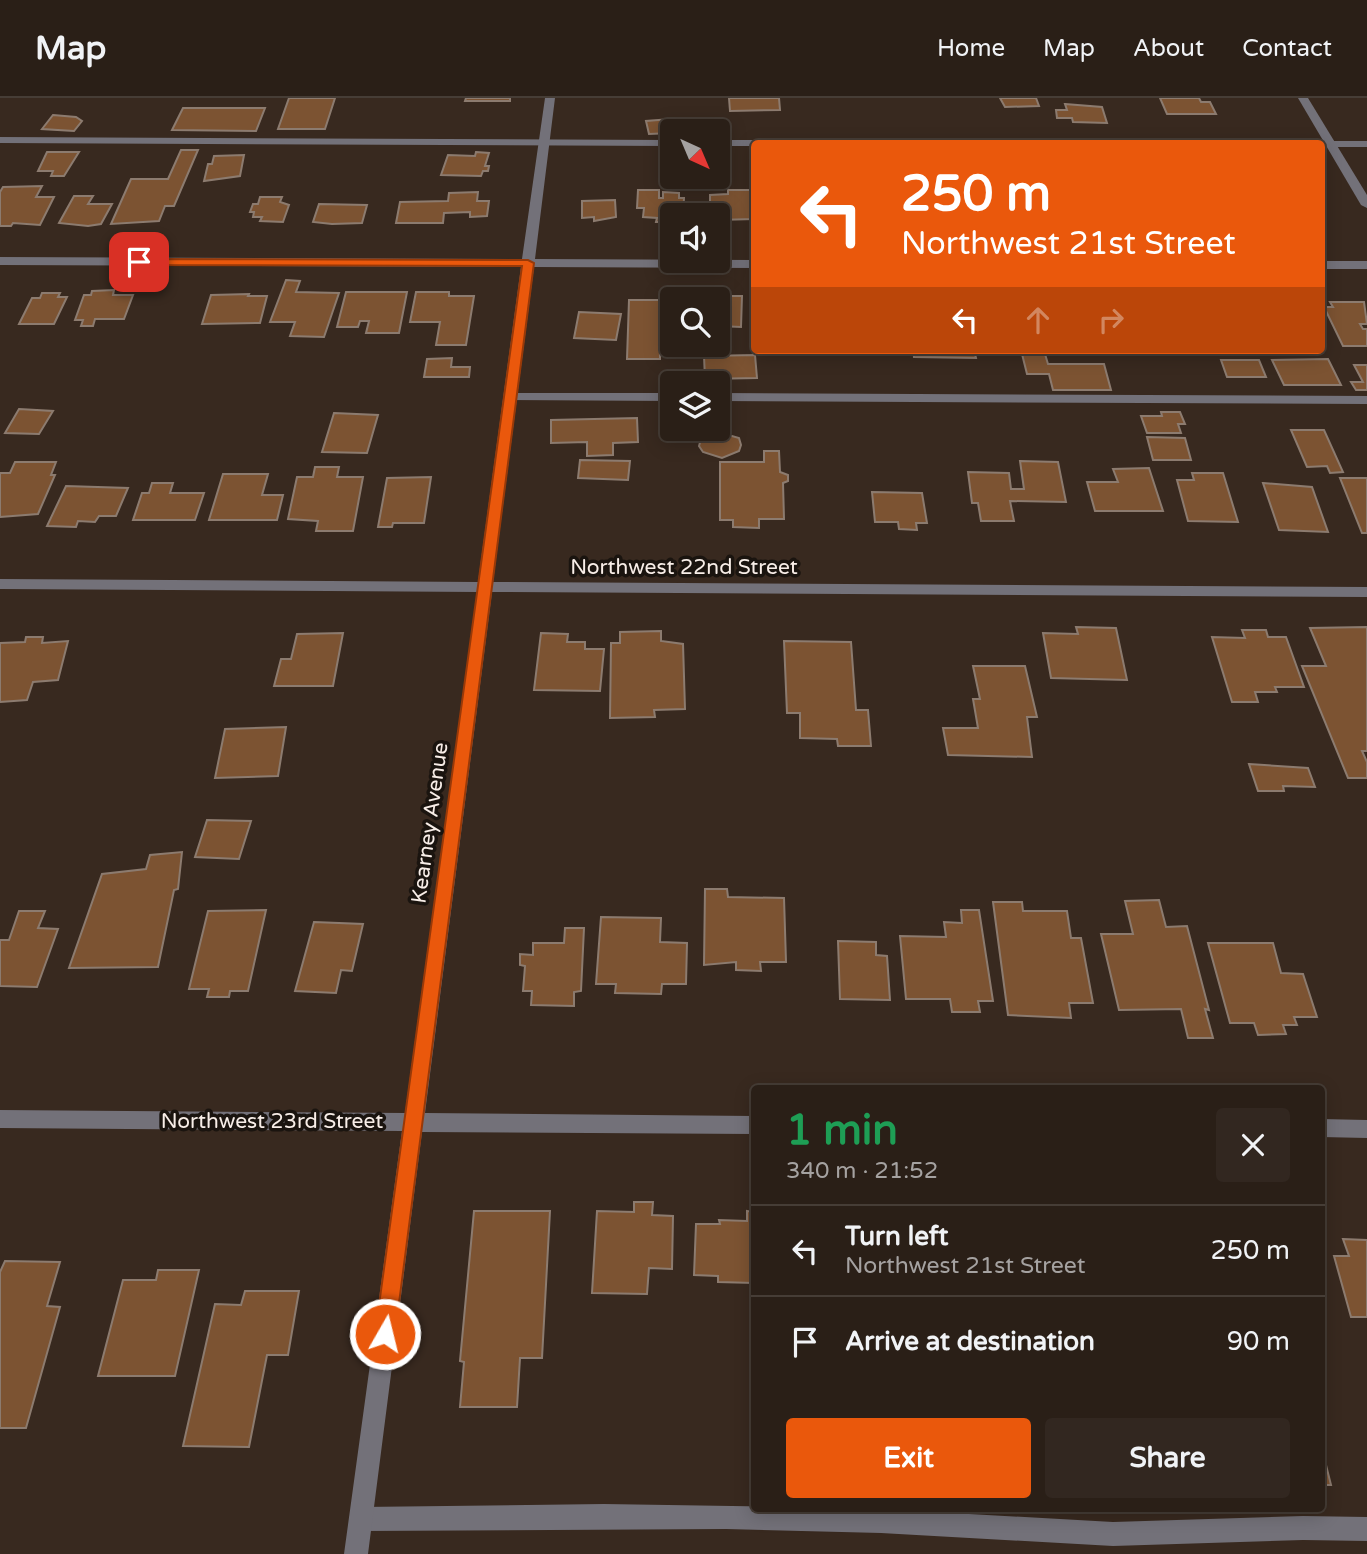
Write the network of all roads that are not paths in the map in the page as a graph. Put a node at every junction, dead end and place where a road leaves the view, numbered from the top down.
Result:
1 (550, 98) edge
2 (1303, 98) edge
3 (0, 140) edge
4 (1323, 140) edge
5 (543, 143) junction
6 (660, 143) edge
7 (730, 143) edge
8 (751, 143) edge
9 (1325, 144) edge
10 (1367, 144) edge
11 (1367, 205) edge
12 (0, 261) edge
13 (528, 263) junction
14 (751, 264) edge
15 (1325, 265) edge
16 (1367, 265) edge
17 (510, 397) junction
18 (660, 397) edge
19 (730, 397) edge
20 (1367, 400) edge
21 (0, 584) edge
22 (485, 587) junction
23 (1367, 592) edge
24 (0, 1119) edge
25 (413, 1122) junction
26 (751, 1125) edge
27 (1325, 1128) edge
28 (1367, 1129) edge
29 (361, 1519) junction
30 (1367, 1529) edge
31 (356, 1554) edge

1 - 5 street, Kearney Avenue
2 - 4 street
3 - 5 street
5 - 6 street
5 - 13 street, Kearney Avenue
7 - 8 street
9 - 10 street
9 - 11 street
12 - 13 street
13 - 14 street
13 - 17 street, Kearney Avenue
15 - 16 street
17 - 18 street
17 - 22 street, Kearney Avenue
19 - 20 street
21 - 22 street, Northwest 22nd Street
22 - 23 street, Northwest 22nd Street
22 - 25 street, Kearney Avenue
24 - 25 street, Northwest 23rd Street
25 - 26 street, Northwest 23rd Street
25 - 29 street, Kearney Avenue
27 - 28 street
29 - 30 street
29 - 31 street, Kearney Avenue

